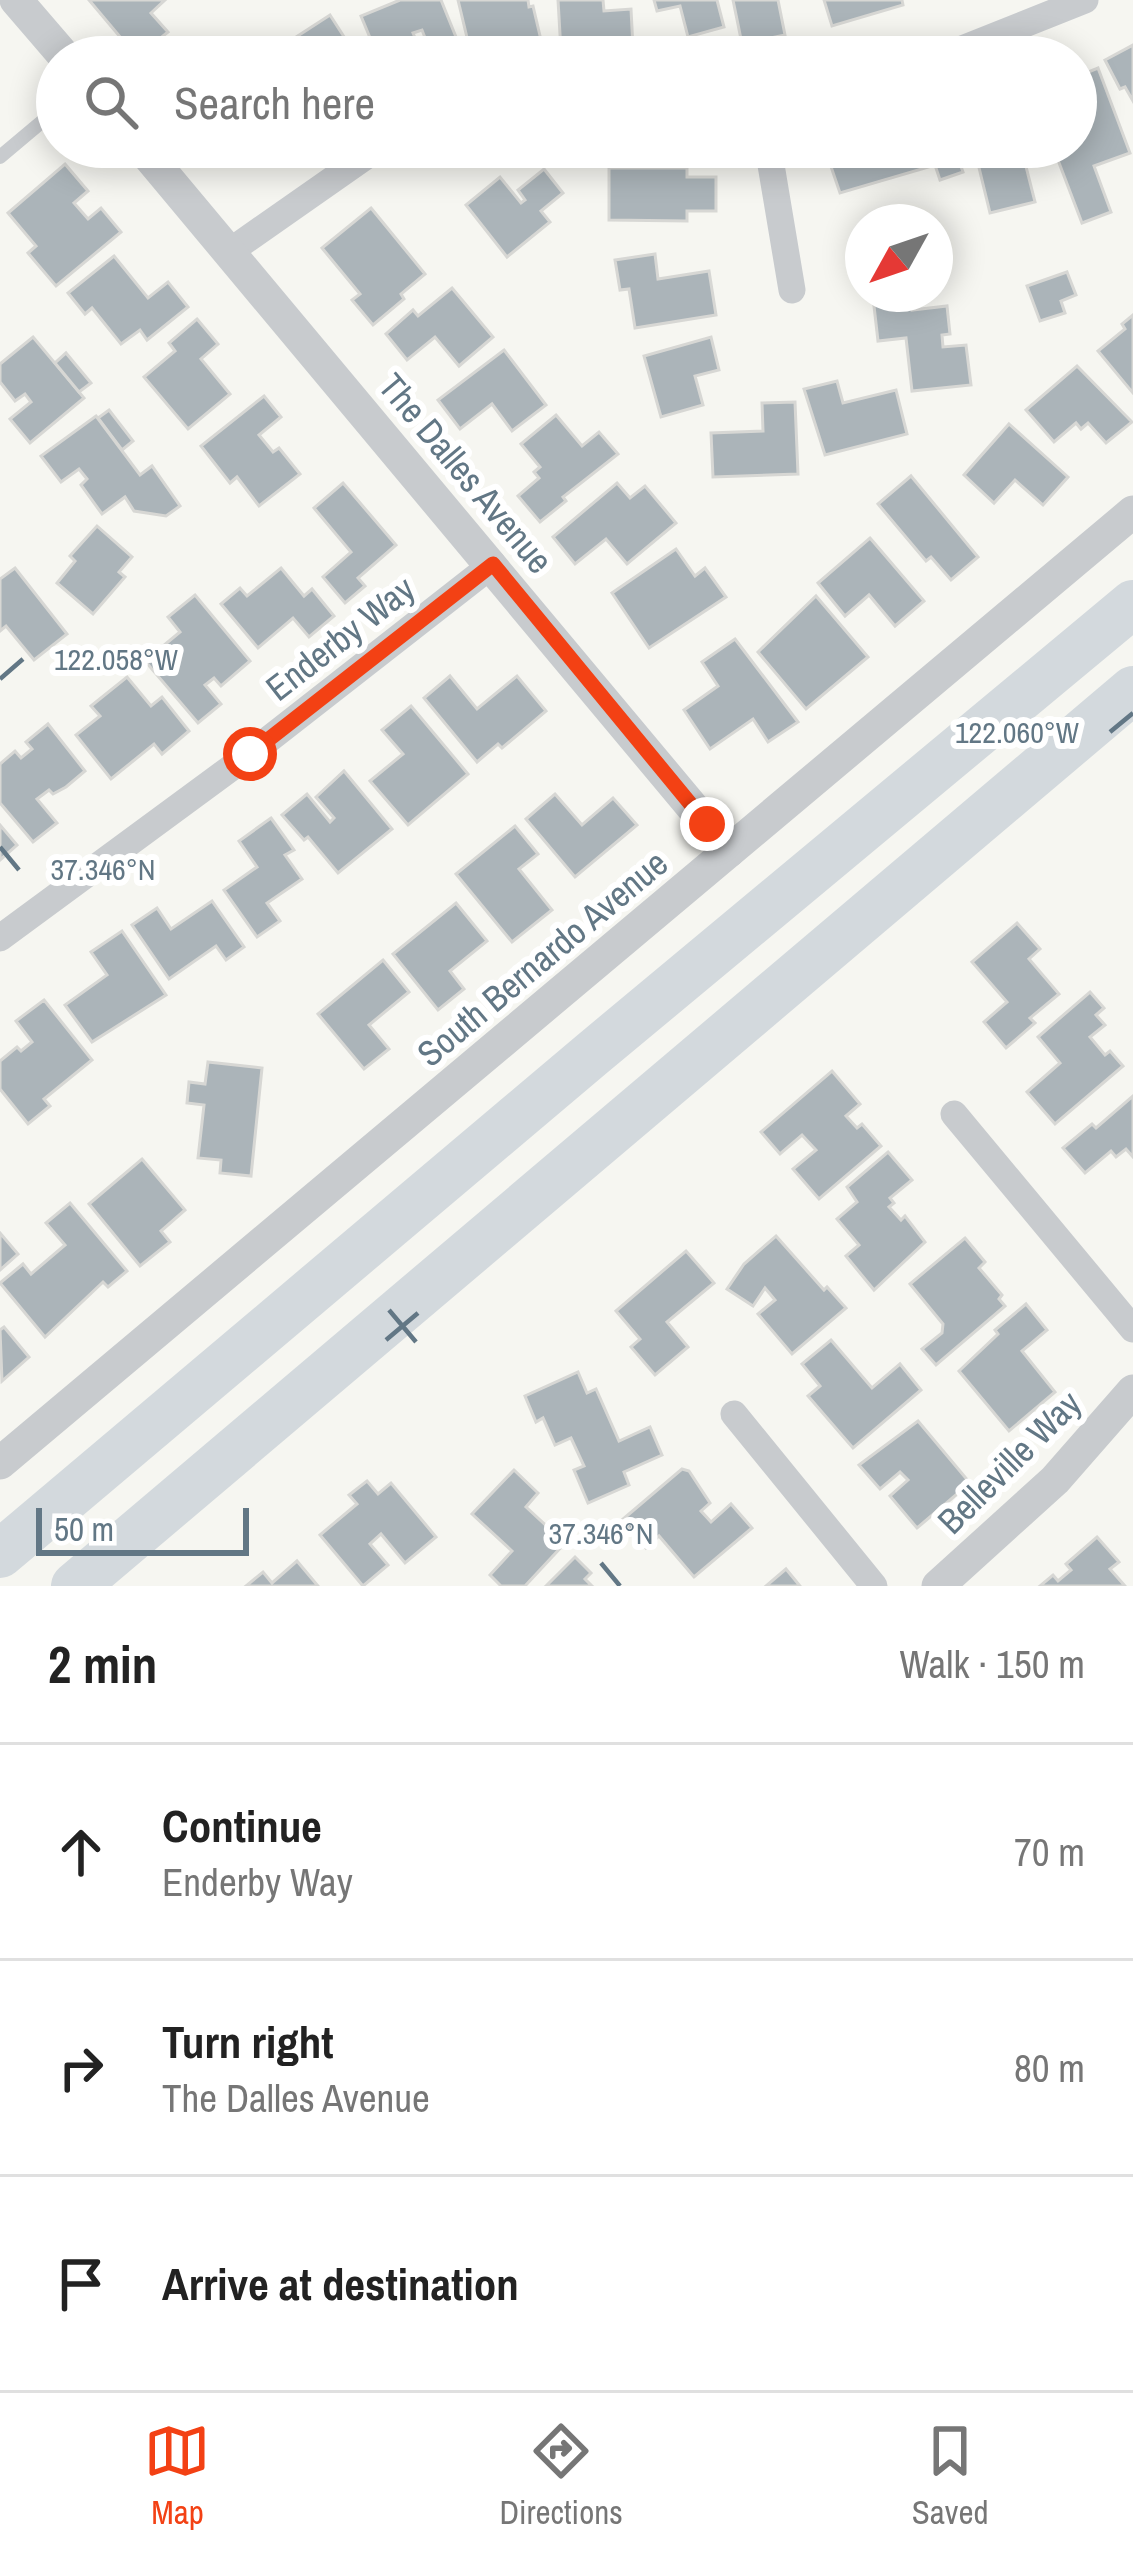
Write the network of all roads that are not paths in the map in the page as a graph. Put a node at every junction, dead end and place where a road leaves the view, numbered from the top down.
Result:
1 (16, 0) edge
2 (1085, 0) edge
3 (47, 36) edge
4 (995, 36) edge
5 (36, 128) edge
6 (0, 158) edge
7 (159, 168) edge
8 (349, 168) edge
9 (771, 168) edge
10 (229, 252) junction
11 (792, 290) dead end
12 (1133, 512) edge
13 (493, 564) junction
14 (1133, 604) edge
15 (1133, 690) edge
16 (729, 851) junction
17 (0, 938) edge
18 (954, 1114) dead end
19 (1133, 1329) edge
20 (1133, 1391) edge
21 (734, 1414) dead end
22 (0, 1463) edge
23 (0, 1554) edge
24 (75, 1586) edge
25 (874, 1586) edge
26 (938, 1586) edge

1 - 3 street
2 - 4 street
5 - 6 lane
7 - 10 street, The Dalles Avenue
8 - 10 street
9 - 11 street
10 - 13 street, The Dalles Avenue
12 - 16 street, South Bernardo Avenue
13 - 16 street, The Dalles Avenue
13 - 17 street, Enderby Way
14 - 23 highway
15 - 24 highway
16 - 22 street, South Bernardo Avenue
18 - 19 street
20 - 26 street, Belleville Way
21 - 25 street

